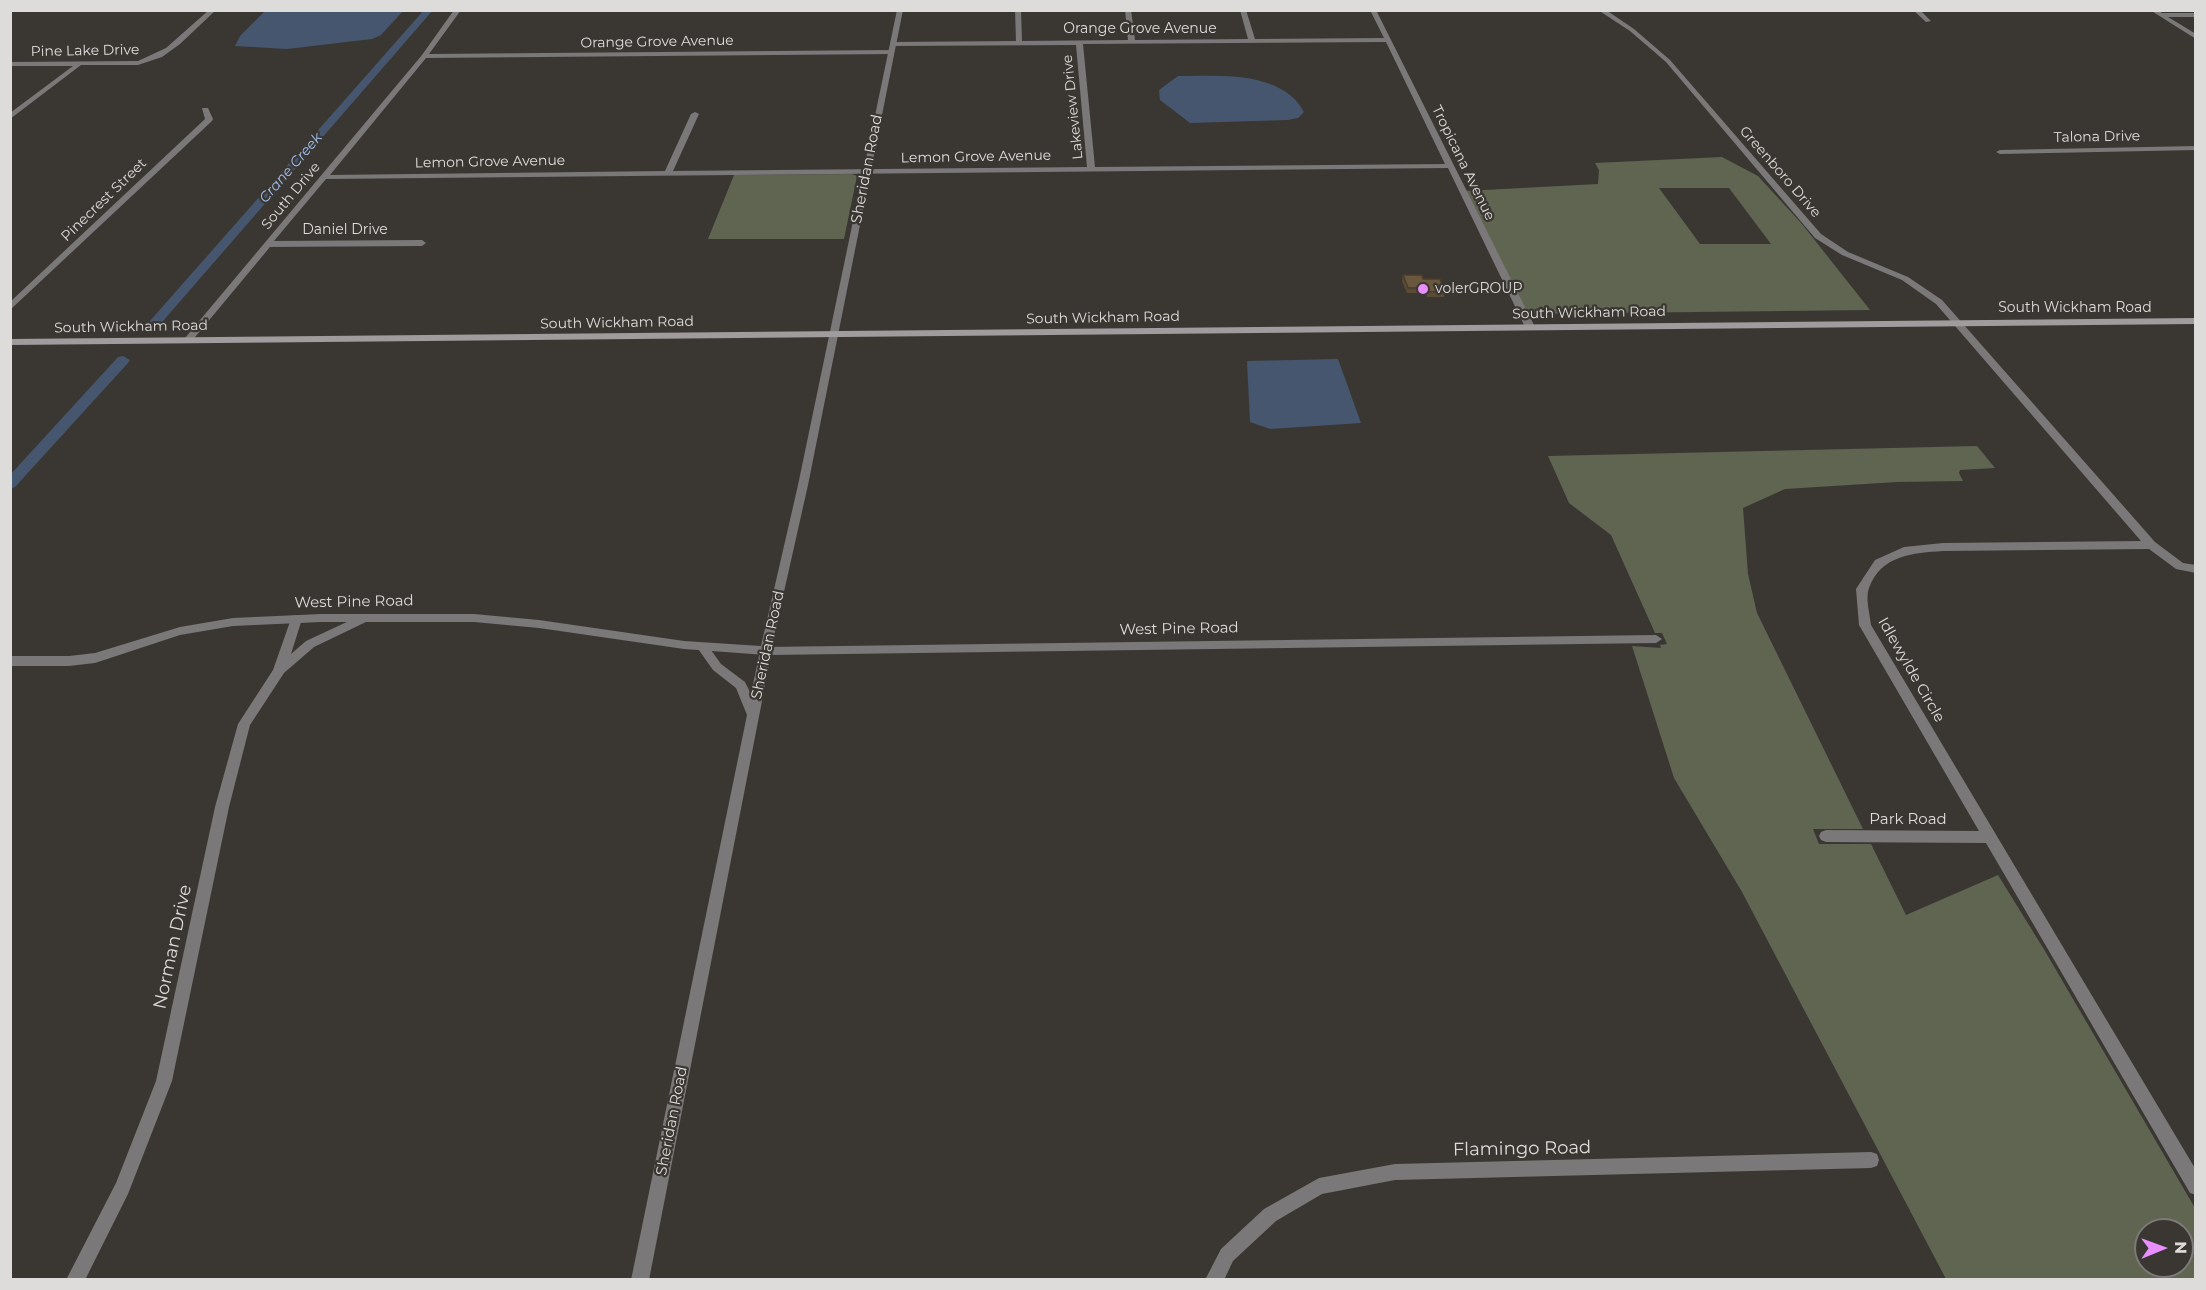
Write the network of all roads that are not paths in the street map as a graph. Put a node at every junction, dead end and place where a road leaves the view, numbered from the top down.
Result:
1 (213, 10) edge
2 (458, 10) edge
3 (900, 10) edge
4 (1018, 10) edge
5 (1128, 10) edge
6 (1243, 10) edge
7 (1373, 10) edge
8 (1601, 10) edge
9 (1916, 10) edge
10 (2153, 10) edge
11 (2160, 15) junction
12 (2196, 15) edge
13 (1928, 21) dead end
14 (2196, 37) edge
15 (1388, 40) junction
16 (1252, 41) junction
17 (1019, 42) junction
18 (1079, 42) junction
19 (1132, 42) junction
20 (892, 48) junction
21 (424, 56) junction
22 (10, 64) edge
23 (79, 64) junction
24 (206, 110) dead end
25 (695, 114) dead end
26 (10, 117) edge
27 (2196, 148) edge
28 (2000, 152) dead end
29 (1449, 166) junction
30 (1091, 169) junction
31 (867, 171) junction
32 (668, 173) junction
33 (324, 177) junction
34 (422, 243) dead end
35 (268, 244) junction
36 (10, 307) edge
37 (2196, 321) edge
38 (1958, 323) junction
39 (1530, 327) junction
40 (834, 334) junction
41 (188, 340) junction
42 (10, 342) edge
43 (2151, 545) junction
44 (2196, 569) edge
45 (364, 618) junction
46 (296, 619) junction
47 (1656, 639) dead end
48 (702, 646) junction
49 (766, 651) junction
50 (10, 661) edge
51 (279, 670) junction
52 (753, 714) junction
53 (1826, 836) dead end
54 (1989, 837) junction
55 (1871, 1160) dead end
56 (2196, 1187) edge
57 (75, 1280) edge
58 (640, 1280) edge
59 (1214, 1280) edge

1 - 23 street, Pine Lake Drive
2 - 21 street, South Drive
3 - 20 street, Sheridan Road
4 - 17 street
5 - 19 street
6 - 16 street
7 - 15 street, Tropicana Avenue
8 - 38 street, Greenboro Drive
9 - 13 street
10 - 11 street
11 - 12 street
11 - 14 street
15 - 16 street, Orange Grove Avenue
15 - 29 street, Tropicana Avenue
16 - 19 street, Orange Grove Avenue
17 - 18 street, Orange Grove Avenue
17 - 20 street, Orange Grove Avenue
18 - 19 street, Orange Grove Avenue
18 - 30 street, Lakeview Drive
20 - 21 street, Orange Grove Avenue
20 - 31 street, Sheridan Road
21 - 33 street, South Drive
22 - 23 street, Pine Lake Drive
23 - 26 street
24 - 36 street, Pinecrest Street
25 - 32 street
27 - 28 street, Talona Drive
29 - 30 street, Lemon Grove Avenue
29 - 39 street, Tropicana Avenue
30 - 31 street, Lemon Grove Avenue
31 - 32 street, Lemon Grove Avenue
31 - 40 street, Sheridan Road
32 - 33 street, Lemon Grove Avenue
33 - 35 street, South Drive
34 - 35 street, Daniel Drive
35 - 41 street, South Drive
37 - 38 main road, South Wickham Road
38 - 39 main road, South Wickham Road
38 - 43 street
39 - 40 main road, South Wickham Road
40 - 41 main road, South Wickham Road
40 - 49 street, Sheridan Road
41 - 42 main road, South Wickham Road
43 - 44 street
43 - 54 street, Idlewylde Circle
45 - 46 street, West Pine Road
45 - 48 street, West Pine Road
45 - 51 street
46 - 50 street, West Pine Road
46 - 51 street, Norman Drive
47 - 49 street, West Pine Road
48 - 49 street, West Pine Road
48 - 52 street
49 - 52 street, Sheridan Road
51 - 57 street, Norman Drive
52 - 58 street, Sheridan Road
53 - 54 street, Park Road
54 - 56 street, Idlewylde Circle
55 - 59 street, Flamingo Road

